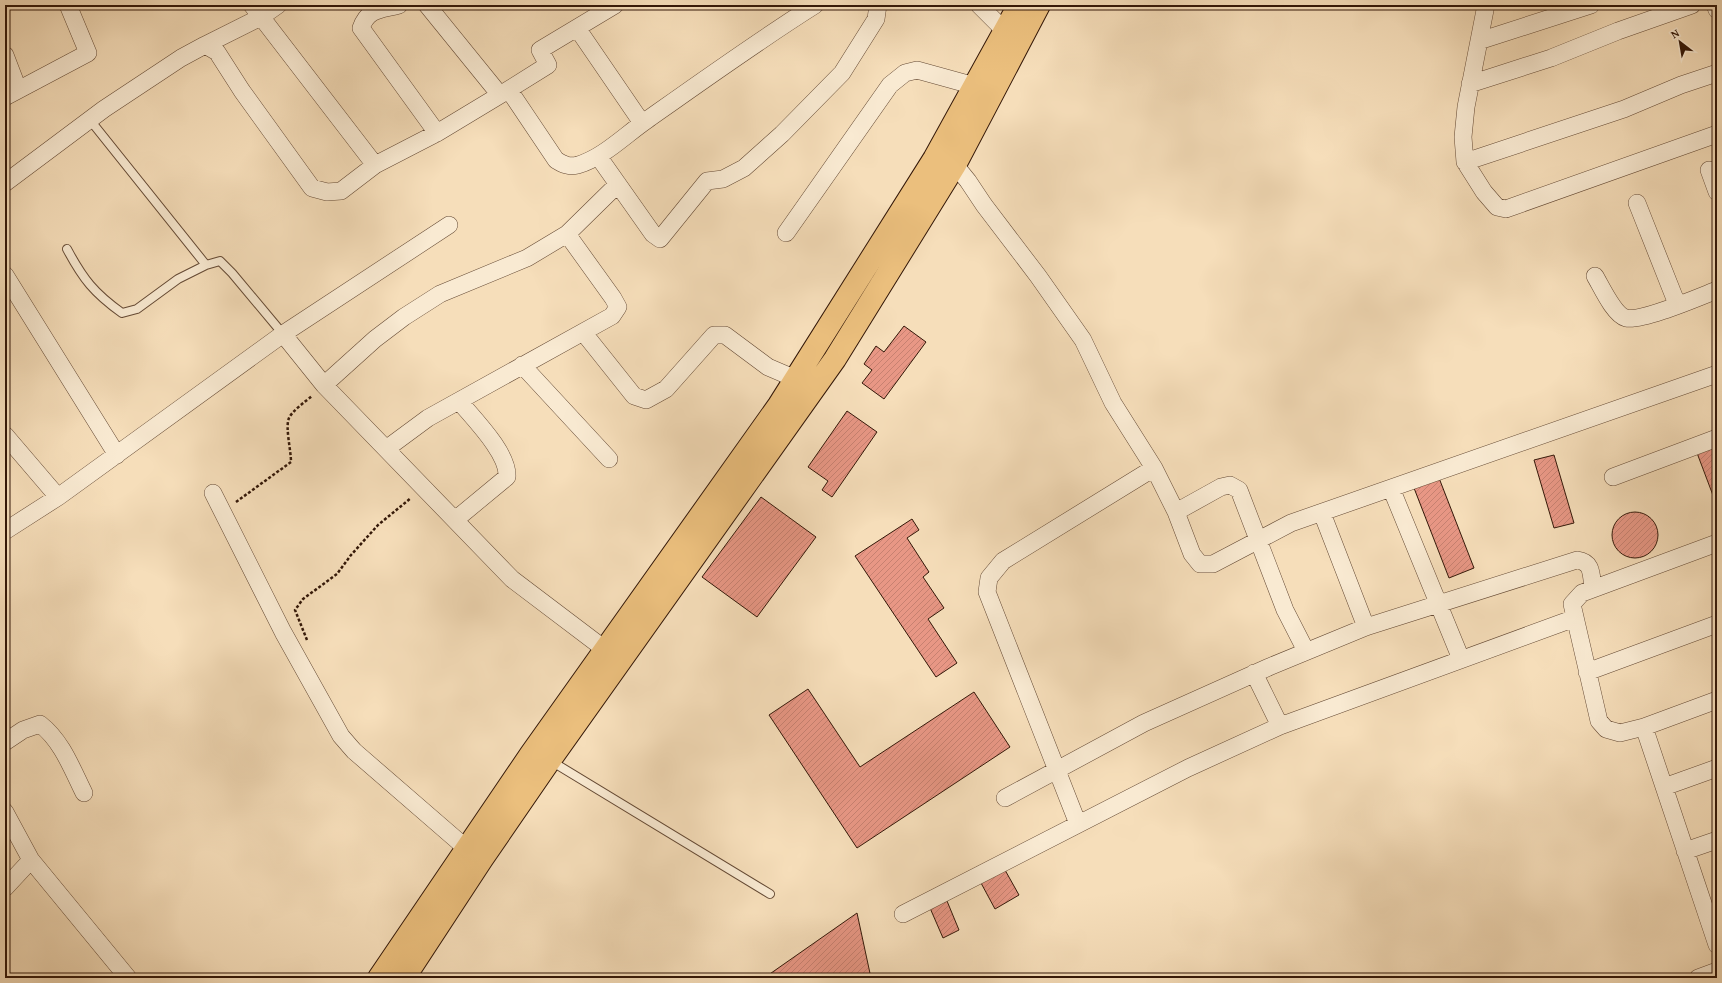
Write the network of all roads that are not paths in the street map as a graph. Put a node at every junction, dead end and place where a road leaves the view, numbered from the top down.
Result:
1 (68, 5) edge
2 (278, 5) edge
3 (399, 5) edge
4 (427, 5) edge
5 (615, 5) edge
6 (815, 5) edge
7 (878, 5) edge
8 (979, 5) edge
9 (1019, 5) edge
10 (1039, 5) edge
11 (1486, 5) edge
12 (1590, 5) edge
13 (1692, 5) edge
14 (1715, 5) edge
15 (1554, 10) edge
16 (1717, 10) edge
17 (256, 11) edge
18 (1004, 24) edge
19 (578, 28) junction
20 (1479, 41) junction
21 (205, 45) junction
22 (5, 54) edge
23 (1717, 73) edge
24 (1470, 84) junction
25 (975, 86) junction
26 (12, 93) edge
27 (505, 93) junction
28 (90, 120) junction
29 (642, 123) junction
30 (437, 133) junction
31 (1717, 134) edge
32 (598, 156) junction
33 (1465, 162) junction
34 (375, 165) junction
35 (955, 165) junction
36 (1709, 170) dead end
37 (5, 183) edge
38 (618, 184) junction
39 (1717, 192) edge
40 (1637, 203) dead end
41 (449, 225) dead end
42 (786, 233) dead end
43 (567, 234) junction
44 (67, 249) dead end
45 (206, 265) junction
46 (5, 275) edge
47 (1595, 276) dead end
48 (1717, 290) edge
49 (1677, 304) junction
50 (583, 332) junction
51 (283, 334) junction
52 (522, 364) junction
53 (1717, 374) edge
54 (796, 379) junction
55 (324, 384) junction
56 (459, 401) junction
57 (5, 435) edge
58 (1717, 438) edge
59 (386, 449) junction
60 (117, 455) junction
61 (609, 459) dead end
62 (1154, 468) junction
63 (1613, 477) dead end
64 (1391, 488) junction
65 (213, 493) dead end
66 (58, 497) junction
67 (1176, 512) junction
68 (1322, 513) junction
69 (455, 520) junction
70 (5, 531) edge
71 (1258, 540) junction
72 (1717, 543) edge
73 (1594, 589) junction
74 (1440, 604) junction
75 (1574, 618) junction
76 (1717, 624) edge
77 (1366, 627) junction
78 (1306, 651) junction
79 (612, 655) junction
80 (1461, 659) junction
81 (1587, 672) junction
82 (1254, 673) junction
83 (1717, 700) edge
84 (1280, 726) junction
85 (1644, 727) junction
86 (5, 742) edge
87 (550, 760) junction
88 (1717, 768) edge
89 (1056, 770) junction
90 (1664, 787) junction
91 (84, 793) dead end
92 (1005, 798) dead end
93 (5, 812) edge
94 (1078, 824) junction
95 (1717, 840) edge
96 (1685, 851) junction
97 (474, 854) junction
98 (32, 860) junction
99 (5, 888) edge
100 (770, 894) dead end
101 (903, 914) dead end
102 (1712, 914) edge
103 (1717, 945) edge
104 (1717, 971) edge
105 (128, 978) edge
106 (379, 978) edge
107 (404, 978) edge
108 (1698, 978) edge

1 - 26 street
2 - 17 street
3 - 30 street
4 - 27 street
5 - 19 street
6 - 29 street
7 - 38 street
8 - 18 street
9 - 18 main road
10 - 18 main road
11 - 20 street
12 - 15 street
13 - 24 street
14 - 16 street
15 - 20 street
17 - 21 street
17 - 34 street
18 - 25 main road
18 - 35 main road
19 - 27 street
19 - 29 street
20 - 24 street
21 - 28 street
21 - 34 street
22 - 26 street
23 - 33 street
24 - 33 street
25 - 42 street
25 - 54 main road
27 - 30 street
27 - 32 street
28 - 37 street
28 - 45 lane
29 - 32 street
30 - 34 street
31 - 33 street
32 - 38 street
35 - 62 street
35 - 79 main road
36 - 39 street
38 - 43 street
40 - 49 street
41 - 51 street
43 - 50 street
43 - 55 street
44 - 45 lane
45 - 51 lane
46 - 60 street
47 - 49 street
48 - 49 street
50 - 52 street
50 - 54 street
51 - 55 street
51 - 60 street
52 - 56 street
52 - 61 street
53 - 64 street
54 - 79 main road
55 - 59 street
56 - 59 street
56 - 69 street
57 - 66 street
58 - 63 street
59 - 69 street
60 - 66 street
62 - 67 street
62 - 89 street
64 - 68 street
64 - 74 street
65 - 97 street
66 - 70 street
67 - 71 street
67 - 71 street
68 - 71 street
68 - 77 street
69 - 79 street
71 - 78 street
72 - 73 street
73 - 74 street
73 - 75 street
74 - 77 street
74 - 80 street
75 - 80 street
75 - 81 street
76 - 81 street
77 - 78 street
78 - 82 street
79 - 87 main road
79 - 97 main road
80 - 84 street
81 - 85 street
82 - 84 street
82 - 89 street
83 - 85 street
84 - 94 street
85 - 90 street
86 - 91 street
87 - 97 main road
87 - 100 lane
88 - 90 street
89 - 92 street
89 - 94 street
90 - 96 street
93 - 98 street
94 - 101 street
95 - 96 street
96 - 102 street
97 - 106 main road
97 - 107 main road
98 - 99 street
98 - 105 street
102 - 103 street
104 - 108 street

